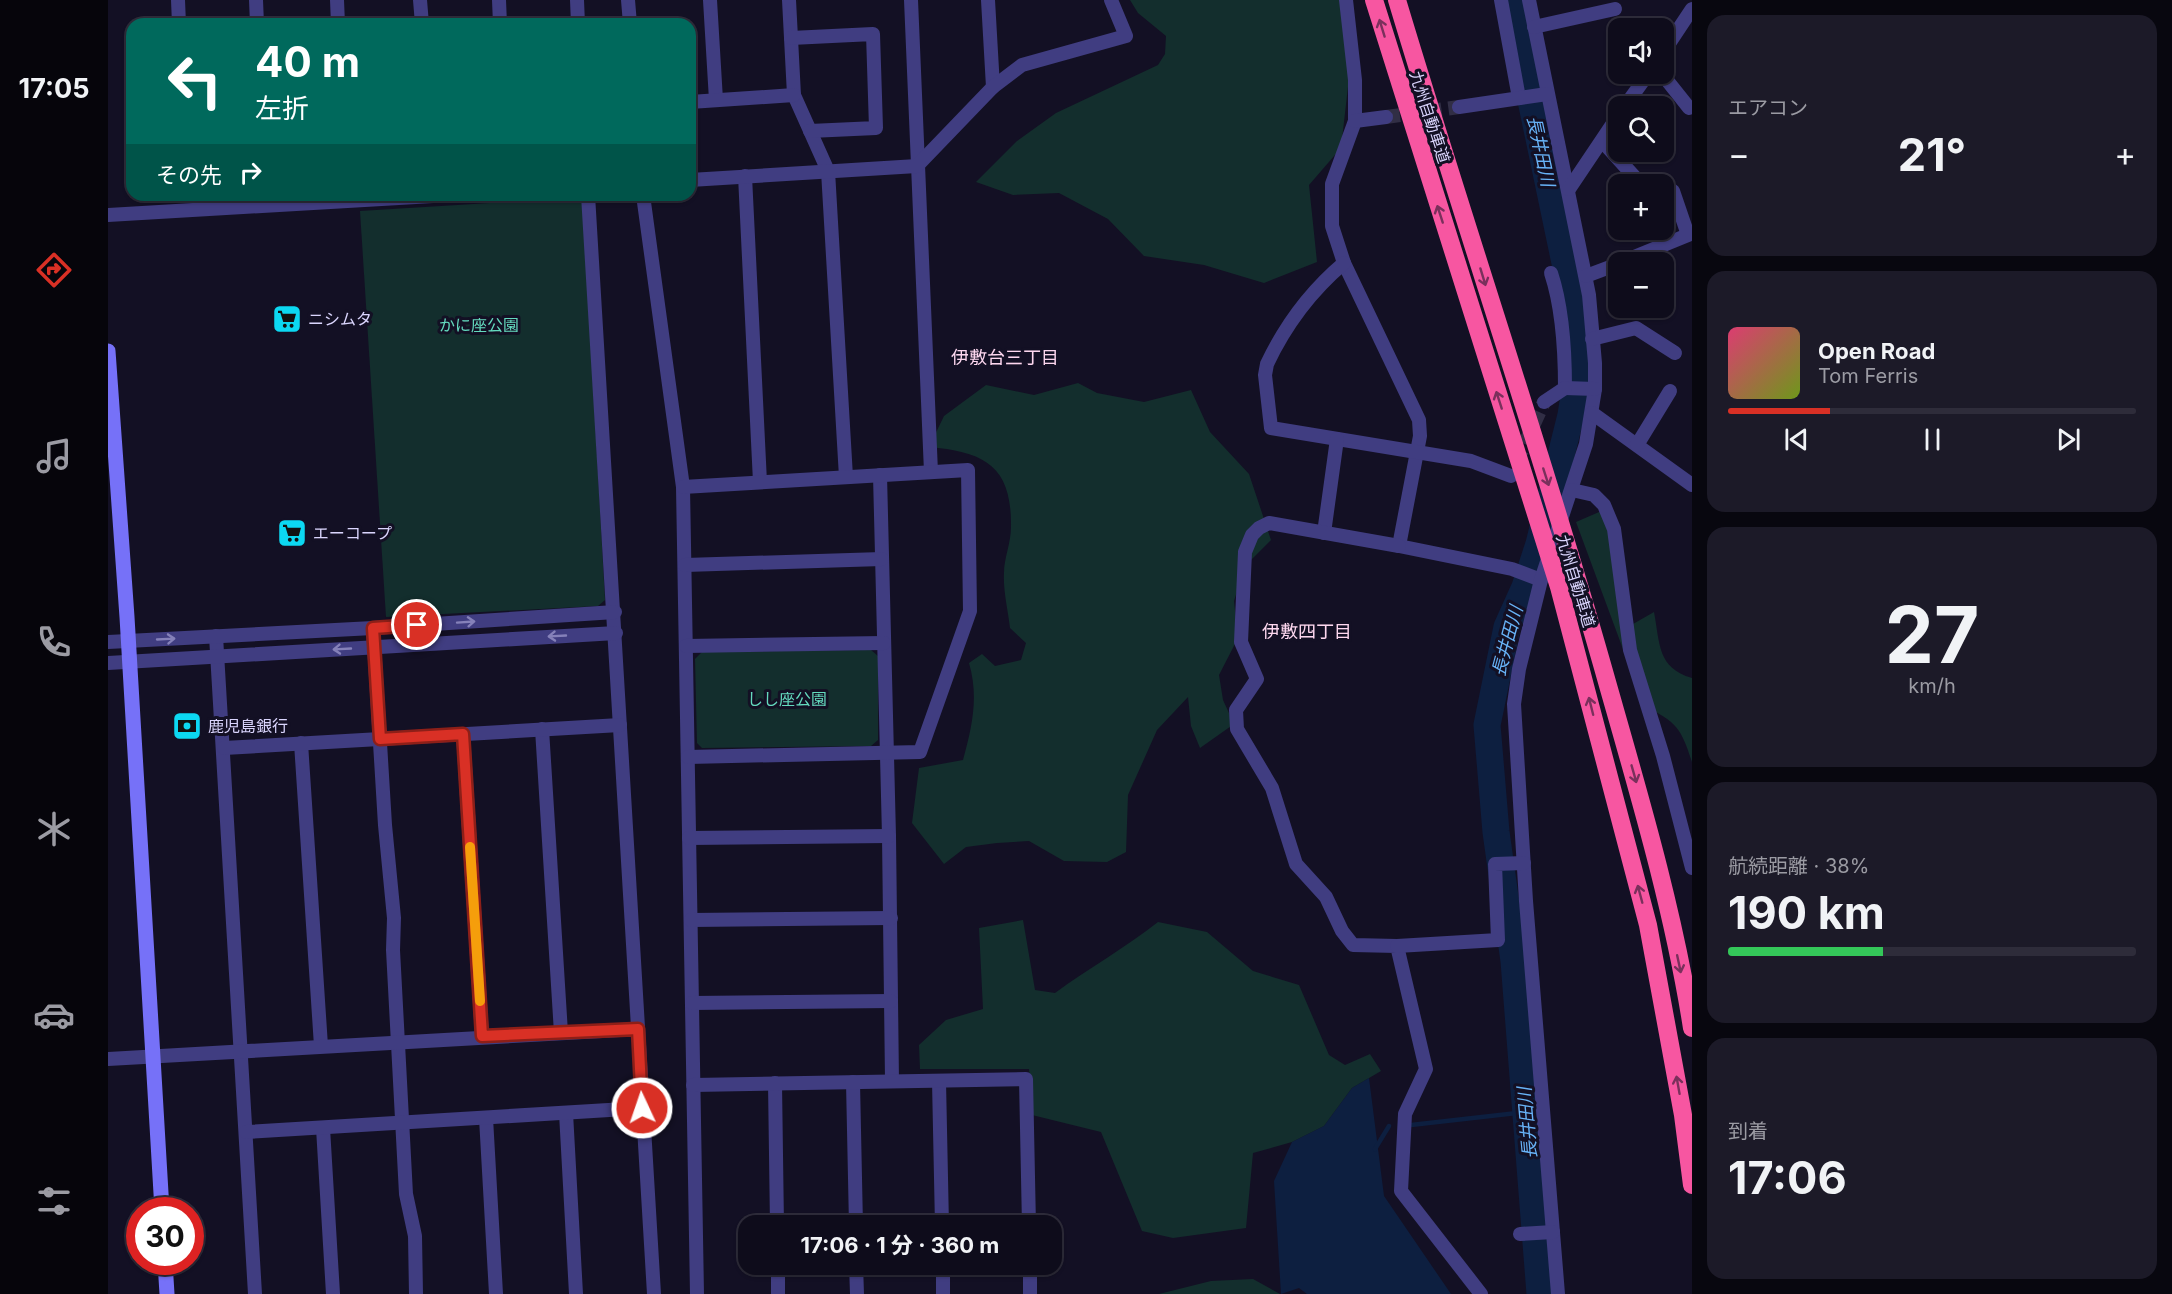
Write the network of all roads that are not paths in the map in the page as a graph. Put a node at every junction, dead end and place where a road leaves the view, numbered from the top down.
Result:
1 (178, 0) edge
2 (256, 0) edge
3 (337, 0) edge
4 (420, 0) edge
5 (499, 0) edge
6 (577, 0) edge
7 (628, 0) edge
8 (710, 0) edge
9 (789, 0) edge
10 (911, 0) edge
11 (988, 0) edge
12 (1111, 0) edge
13 (1346, 0) edge
14 (1374, 0) edge
15 (1397, 0) edge
16 (1501, 0) edge
17 (1528, 0) edge
18 (1615, 9) dead end
19 (1692, 9) edge
20 (179, 18) edge
21 (257, 18) edge
22 (338, 18) edge
23 (422, 18) edge
24 (500, 18) edge
25 (578, 18) edge
26 (630, 18) edge
27 (1534, 27) junction
28 (1674, 36) edge
29 (792, 38) junction
30 (1670, 84) edge
31 (993, 87) junction
32 (1547, 94) junction
33 (794, 95) junction
34 (1519, 98) junction
35 (716, 100) junction
36 (696, 102) edge
37 (1460, 106) tunnel mouth
38 (1689, 108) dead end
39 (1386, 117) tunnel mouth
40 (1355, 121) junction
41 (810, 131) junction
42 (1608, 132) edge
43 (1602, 141) junction
44 (917, 166) junction
45 (828, 171) junction
46 (1632, 174) edge
47 (745, 176) junction
48 (696, 180) edge
49 (1569, 189) junction
50 (1674, 194) edge
51 (190, 201) edge
52 (261, 201) edge
53 (588, 201) edge
54 (643, 201) edge
55 (191, 210) junction
56 (108, 214) edge
57 (1647, 252) edge
58 (1344, 263) junction
59 (1608, 268) edge
60 (1551, 273) dead end
61 (1586, 276) junction
62 (1592, 339) junction
63 (108, 351) edge
64 (1675, 353) dead end
65 (1565, 388) junction
66 (1595, 389) junction
67 (1670, 391) dead end
68 (1544, 402) tunnel mouth
69 (1592, 413) junction
70 (1337, 439) junction
71 (1637, 445) junction
72 (1416, 452) junction
73 (930, 472) junction
74 (880, 475) junction
75 (1511, 476) dead end
76 (846, 477) junction
77 (760, 482) junction
78 (1692, 485) edge
79 (683, 487) junction
80 (1572, 490) junction
81 (1324, 533) junction
82 (1400, 546) junction
83 (882, 559) junction
84 (685, 565) junction
85 (1537, 579) junction
86 (615, 612) junction
87 (373, 628) junction
88 (616, 633) junction
89 (216, 636) junction
90 (129, 640) junction
91 (108, 642) edge
92 (884, 643) junction
93 (686, 646) junction
94 (376, 647) junction
95 (217, 656) junction
96 (130, 662) junction
97 (108, 663) edge
98 (620, 725) junction
99 (542, 729) junction
100 (463, 734) junction
101 (380, 739) junction
102 (301, 743) junction
103 (224, 748) junction
104 (887, 753) junction
105 (688, 757) junction
106 (890, 836) junction
107 (689, 838) junction
108 (1524, 863) junction
109 (1692, 868) edge
110 (891, 918) junction
111 (691, 920) junction
112 (1397, 946) junction
113 (891, 1001) junction
114 (692, 1003) junction
115 (1692, 1028) edge
116 (638, 1029) junction
117 (561, 1033) junction
118 (482, 1036) junction
119 (398, 1042) junction
120 (321, 1046) junction
121 (242, 1052) junction
122 (153, 1057) junction
123 (108, 1059) edge
124 (892, 1081) junction
125 (939, 1081) junction
126 (853, 1082) junction
127 (775, 1083) junction
128 (693, 1084) junction
129 (642, 1108) junction
130 (566, 1113) junction
131 (486, 1118) junction
132 (404, 1123) junction
133 (323, 1128) junction
134 (246, 1132) junction
135 (1692, 1185) edge
136 (161, 1197) edge
137 (777, 1215) edge
138 (856, 1215) edge
139 (942, 1215) edge
140 (1029, 1215) edge
141 (1553, 1232) junction
142 (1521, 1234) dead end
143 (165, 1275) edge
144 (777, 1275) edge
145 (856, 1275) edge
146 (943, 1275) edge
147 (1030, 1275) edge
148 (166, 1294) edge
149 (255, 1294) edge
150 (333, 1294) edge
151 (416, 1294) edge
152 (496, 1294) edge
153 (576, 1294) edge
154 (654, 1294) edge
155 (697, 1294) edge
156 (778, 1294) edge
157 (857, 1294) edge
158 (943, 1294) edge
159 (1030, 1294) edge
160 (1481, 1294) edge
161 (1558, 1294) edge

1 - 20 street
2 - 21 street
3 - 22 street
4 - 23 street
5 - 24 street
6 - 25 street
7 - 26 street
8 - 35 street
9 - 29 street
10 - 44 street
11 - 31 street
12 - 31 street
13 - 40 street
135 -> 14 highway, 九州自動車道
15 -> 115 highway, 九州自動車道
16 - 34 street
17 - 27 street
18 - 27 street
19 - 28 street
27 - 32 street
29 - 33 street
29 - 41 street
30 - 38 street
31 - 44 street
32 - 34 street
32 - 49 street
33 - 35 street
33 - 41 street
34 - 37 street
35 - 36 street
39 - 40 street
40 - 58 street
41 - 45 street
42 - 43 street
43 - 46 street
43 - 49 street
44 - 45 street
44 - 73 street
45 - 47 street
45 - 76 street
47 - 48 street
47 - 77 street
49 - 61 street
50 - 57 street
51 - 55 street
52 - 55 street
53 - 86 street
54 - 79 street
55 - 56 street
58 - 70 street
58 - 72 street
59 - 61 street
60 - 65 street
61 - 62 street
62 - 64 street
62 - 66 street
63 - 90 street
65 - 66 street
65 - 68 street
66 - 69 street
67 - 71 street
69 - 71 street
69 - 80 street
70 - 72 street
70 - 81 street
71 - 78 street
72 - 75 street
72 - 82 street
73 - 74 street
73 - 104 street
74 - 76 street
74 - 83 street
76 - 77 street
77 - 79 street
79 - 84 street
80 - 85 street
80 - 109 street
81 - 82 street
81 - 112 street
82 - 85 street
83 - 84 street
83 - 92 street
84 - 93 street
85 - 108 street
87 -> 86 street
86 - 88 street
87 - 89 street
87 - 94 street
88 -> 94 street
88 - 98 street
90 -> 89 street
89 - 95 street
90 - 91 street
90 - 96 street
92 - 93 street
92 - 104 street
93 - 105 street
94 -> 95 street
94 - 101 street
95 - 96 street
95 - 103 street
96 - 97 street
96 - 122 street
98 - 99 street
98 - 116 street
99 - 100 street
99 - 117 street
100 - 101 street
100 - 118 street
101 - 102 street
101 - 119 street
102 - 103 street
102 - 120 street
103 - 121 street
104 - 105 street
104 - 106 street
105 - 107 street
106 - 107 street
106 - 110 street
107 - 111 street
108 - 112 street
108 - 141 street
110 - 111 street
110 - 113 street
111 - 114 street
112 - 160 street
113 - 114 street
113 - 124 street
114 - 128 street
116 - 117 street
116 - 129 street
117 - 118 street
118 - 119 street
119 - 120 street
119 - 132 street
120 - 121 street
121 - 122 street
121 - 134 street
122 - 123 street
122 - 136 street
124 - 125 street
124 - 126 street
125 - 139 street
125 - 140 street
126 - 127 street
126 - 138 street
127 - 128 street
127 - 137 street
128 - 155 street
129 - 130 street
129 - 154 street
130 - 131 street
130 - 153 street
131 - 132 street
131 - 152 street
132 - 133 street
132 - 151 street
133 - 134 street
133 - 150 street
134 - 149 street
141 - 142 street
141 - 161 street
143 - 148 street
144 - 156 street
145 - 157 street
146 - 158 street
147 - 159 street

